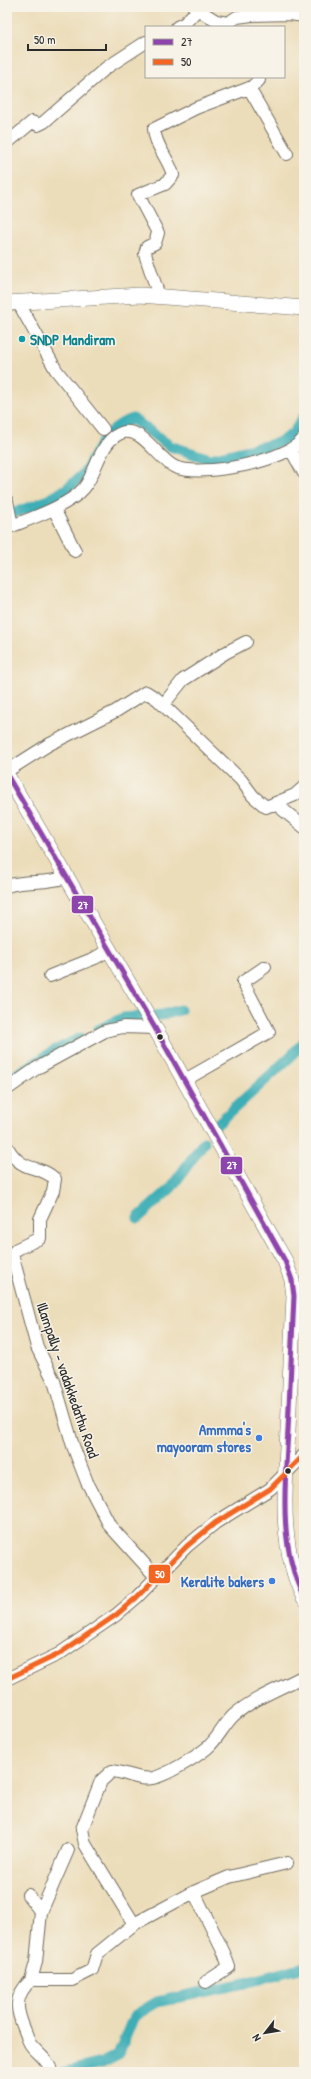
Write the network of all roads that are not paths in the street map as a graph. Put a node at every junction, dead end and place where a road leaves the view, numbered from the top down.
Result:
1 (195, 8) edge
2 (287, 10) edge
3 (304, 16) edge
4 (259, 21) edge
5 (179, 26) edge
6 (145, 43) edge
7 (259, 78) edge
8 (249, 88) junction
9 (7, 143) edge
10 (287, 154) dead end
11 (159, 296) junction
12 (12, 303) edge
13 (304, 308) edge
14 (103, 429) dead end
15 (304, 438) edge
16 (291, 450) junction
17 (304, 473) edge
18 (7, 504) edge
19 (54, 509) junction
20 (75, 551) dead end
21 (246, 642) dead end
22 (163, 705) junction
23 (7, 771) edge
24 (7, 775) edge
25 (304, 787) edge
26 (276, 804) junction
27 (304, 827) edge
28 (66, 877) junction
29 (7, 886) edge
30 (109, 950) junction
31 (265, 967) dead end
32 (50, 976) dead end
33 (150, 1020) junction
34 (185, 1080) junction
35 (7, 1089) edge
36 (7, 1147) edge
37 (304, 1455) edge
38 (286, 1473) junction
39 (156, 1577) junction
40 (304, 1598) edge
41 (304, 1676) edge
42 (7, 1679) edge
43 (68, 1850) dead end
44 (287, 1863) dead end
45 (194, 1892) junction
46 (28, 1895) dead end
47 (41, 1912) junction
48 (134, 1924) junction
49 (31, 1980) junction
50 (206, 1982) dead end
51 (12, 2010) edge
52 (51, 2069) edge

1 - 4 street
1 - 5 street
2 - 3 street
2 - 4 street
6 - 9 street
7 - 8 street
8 - 10 street
8 - 11 street
11 - 12 main road
11 - 13 main road
12 - 14 street
15 - 16 street
16 - 17 street
16 - 19 street
18 - 19 street
19 - 20 street
21 - 22 street
22 - 23 street
22 - 26 street
24 - 28 main road
25 - 26 street
26 - 27 street
28 - 29 street
28 - 30 main road
30 - 32 street
30 - 33 main road
31 - 34 street
33 - 34 main road
33 - 35 street
34 - 38 main road
36 - 39 street, Illampally - vadakkedathu Road
37 - 38 street
38 - 39 street
38 - 40 main road
39 - 42 street
41 - 48 street
43 - 47 street
44 - 45 street
45 - 48 street
45 - 50 street
46 - 47 street
47 - 49 street
48 - 49 street
49 - 51 street
51 - 52 street

